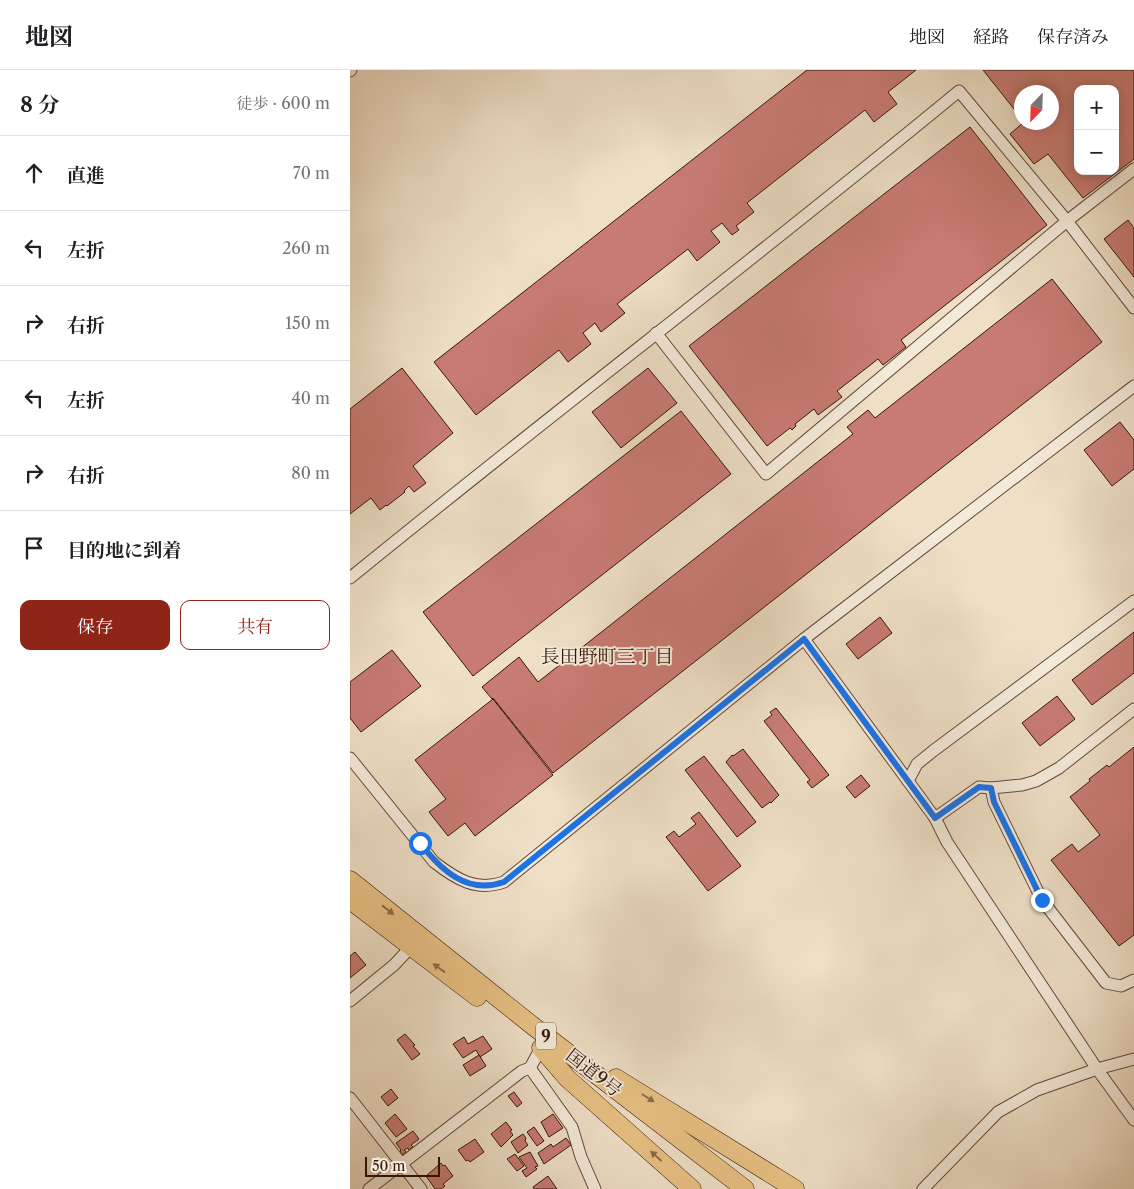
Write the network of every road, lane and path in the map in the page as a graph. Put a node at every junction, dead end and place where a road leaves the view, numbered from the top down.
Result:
1 (1134, 169) edge
2 (1067, 221) junction
3 (1134, 308) edge
4 (656, 332) junction
5 (1133, 388) edge
6 (350, 578) edge
7 (1134, 601) edge
8 (804, 639) junction
9 (1134, 709) edge
10 (350, 758) edge
11 (908, 781) junction
12 (991, 788) junction
13 (935, 818) junction
14 (350, 880) edge
15 (350, 900) edge
16 (410, 947) junction
17 (1134, 980) edge
18 (350, 1001) edge
19 (532, 1026) junction
20 (541, 1048) junction
21 (1134, 1059) edge
22 (530, 1068) junction
23 (1097, 1069) junction
24 (350, 1098) edge
25 (1134, 1120) edge
26 (402, 1163) junction
27 (369, 1189) edge
28 (421, 1189) edge
29 (595, 1189) edge
30 (692, 1189) edge
31 (727, 1189) edge
32 (745, 1189) edge
33 (795, 1189) edge
34 (923, 1189) edge

1 - 2 street
2 - 3 street
2 - 4 street
2 - 4 street
4 - 6 street
5 - 8 street
7 - 11 street
8 - 10 street
8 - 11 street
9 - 12 street
11 - 13 street
12 - 13 street
12 - 17 street
13 - 23 street
14 -> 19 highway, 国道9号 / 9
15 - 16 highway, 国道9号 / 9
16 - 18 street
20 -> 16 highway, 国道9号 / 9
19 - 32 highway, 国道9号 / 9
19 -> 33 highway
20 - 22 street
30 -> 20 highway
20 - 31 highway, 国道9号 / 9
21 - 23 street
22 - 26 street
22 - 29 street
23 - 25 street
23 - 34 street
24 - 26 street
26 - 27 street
26 - 28 street

